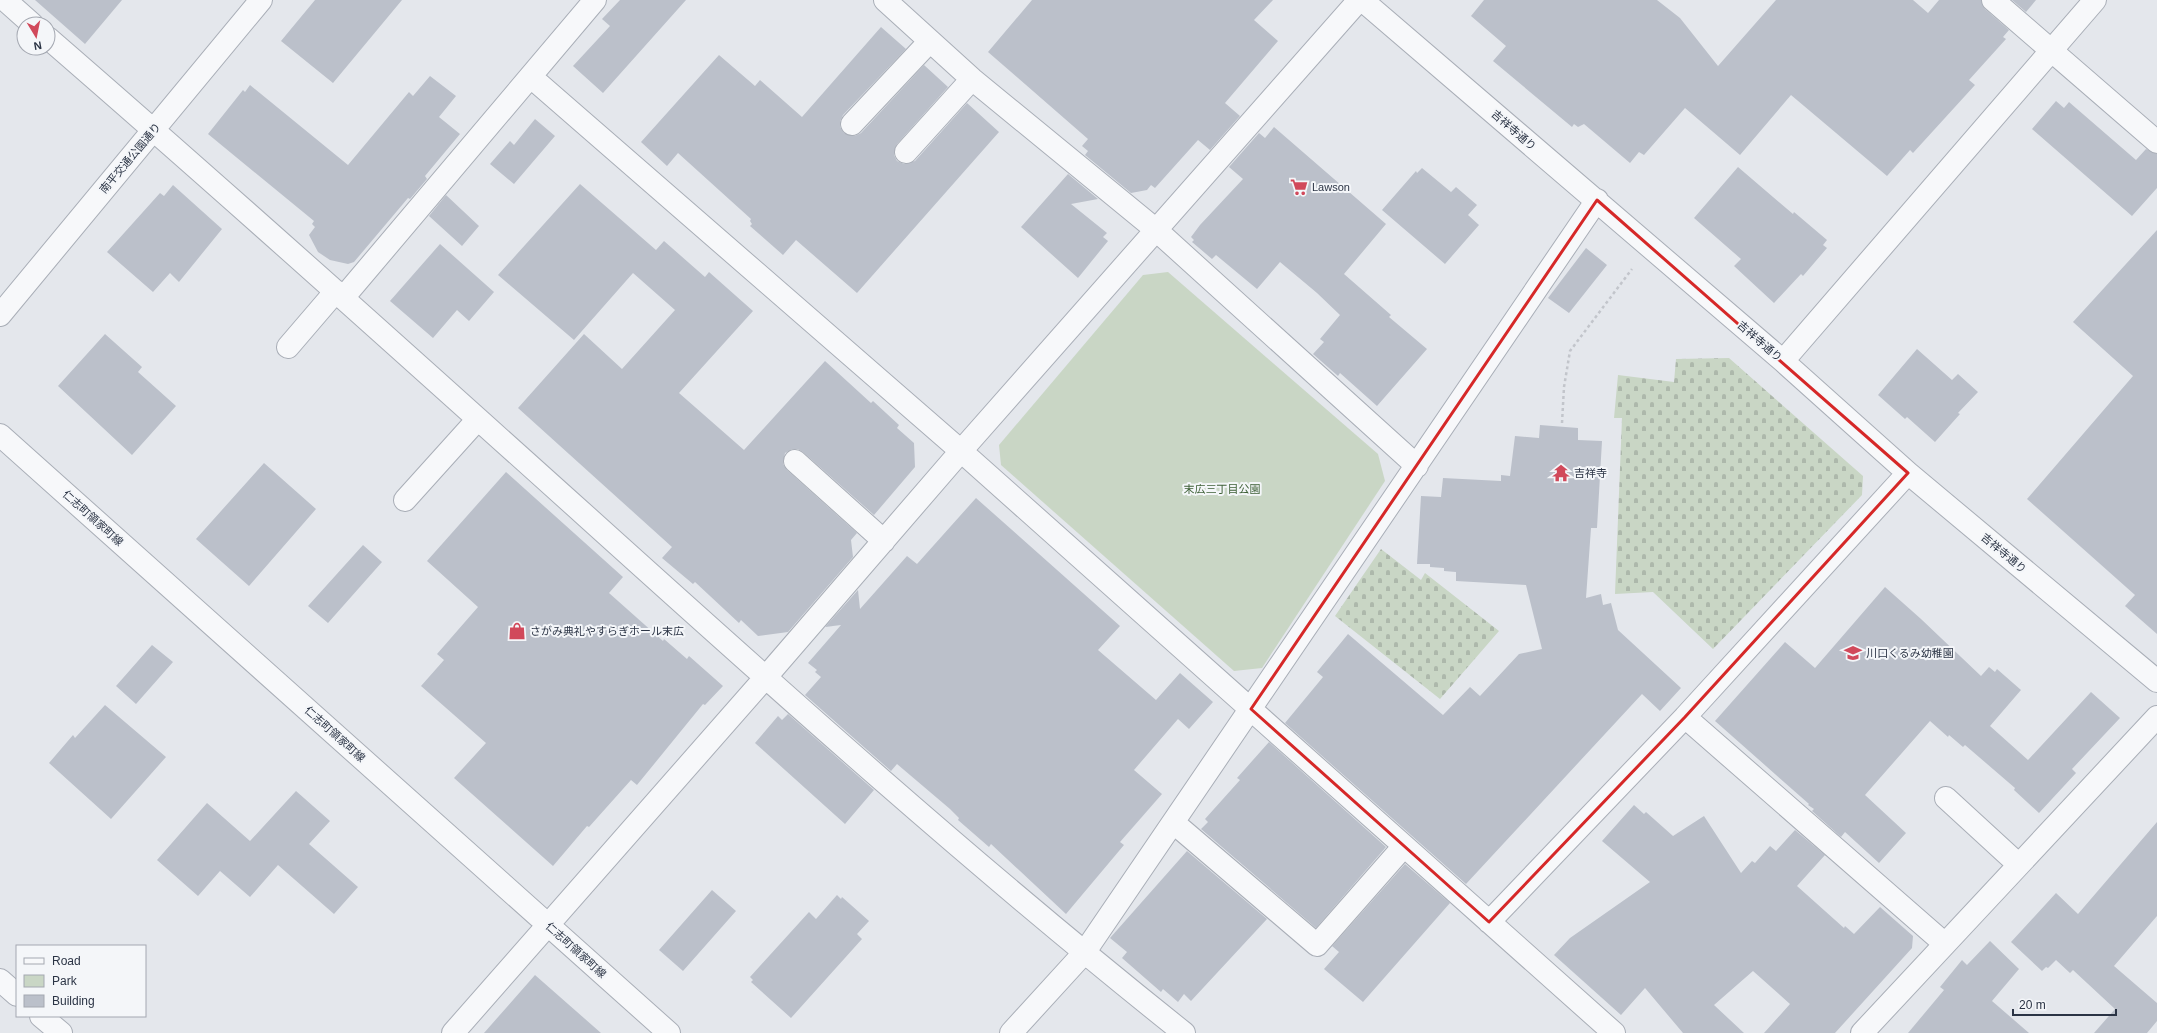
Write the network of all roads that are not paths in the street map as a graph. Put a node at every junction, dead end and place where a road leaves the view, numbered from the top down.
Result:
1 (5, 0) edge
2 (261, 0) edge
3 (594, 0) edge
4 (885, 0) edge
5 (1359, 0) edge
6 (1362, 0) edge
7 (1993, 0) edge
8 (2095, 0) edge
9 (23, 16) edge
10 (930, 41) junction
11 (56, 45) edge
12 (2052, 51) junction
13 (531, 77) junction
14 (972, 79) junction
15 (852, 124) dead end
16 (153, 129) junction
17 (2157, 142) edge
18 (906, 152) dead end
19 (1597, 200) junction
20 (1155, 229) junction
21 (340, 295) junction
22 (0, 315) edge
23 (288, 347) dead end
24 (1783, 361) junction
25 (478, 419) junction
26 (0, 435) edge
27 (961, 451) junction
28 (795, 461) dead end
29 (1417, 466) junction
30 (1908, 473) junction
31 (405, 500) dead end
32 (884, 541) junction
33 (765, 678) junction
34 (2157, 682) edge
35 (1252, 709) junction
36 (1685, 717) junction
37 (2157, 717) edge
38 (1946, 798) dead end
39 (1174, 823) junction
40 (1404, 846) junction
41 (2019, 865) junction
42 (1489, 922) junction
43 (549, 926) junction
44 (1945, 944) junction
45 (1084, 953) junction
46 (0, 980) edge
47 (16, 994) edge
48 (42, 1017) edge
49 (61, 1033) edge
50 (453, 1033) edge
51 (669, 1033) edge
52 (1011, 1033) edge
53 (1184, 1033) edge
54 (1614, 1033) edge
55 (1862, 1033) edge

1 - 9 street
2 - 16 street, 南平交通公園通り
3 - 13 street
4 - 10 street
5 - 20 street
6 - 19 street, 吉祥寺通り
7 - 12 street
8 - 12 street
10 - 14 street
10 - 15 street
11 - 16 street
12 - 17 street
12 - 24 street
13 - 21 street
13 - 27 street
14 - 18 street
14 - 20 street
16 - 21 street
16 - 22 street, 南平交通公園通り
19 - 24 street, 吉祥寺通り
19 - 29 street
20 - 27 street
20 - 29 street
21 - 23 street
21 - 25 street
24 - 30 street, 吉祥寺通り
25 - 31 street
25 - 33 street
26 - 43 street, 仁志町領家町線
27 - 32 street
27 - 35 street
28 - 32 street
29 - 35 street
30 - 34 street, 吉祥寺通り
30 - 36 street
32 - 33 street
33 - 43 street
33 - 45 street
35 - 39 street
35 - 40 street
36 - 42 street
36 - 44 street
37 - 41 street
38 - 41 street
39 - 40 street
39 - 45 street
40 - 42 street
41 - 44 street
42 - 54 street
43 - 50 street
43 - 51 street, 仁志町領家町線
44 - 55 street
45 - 52 street
45 - 53 street
46 - 47 street
48 - 49 street

